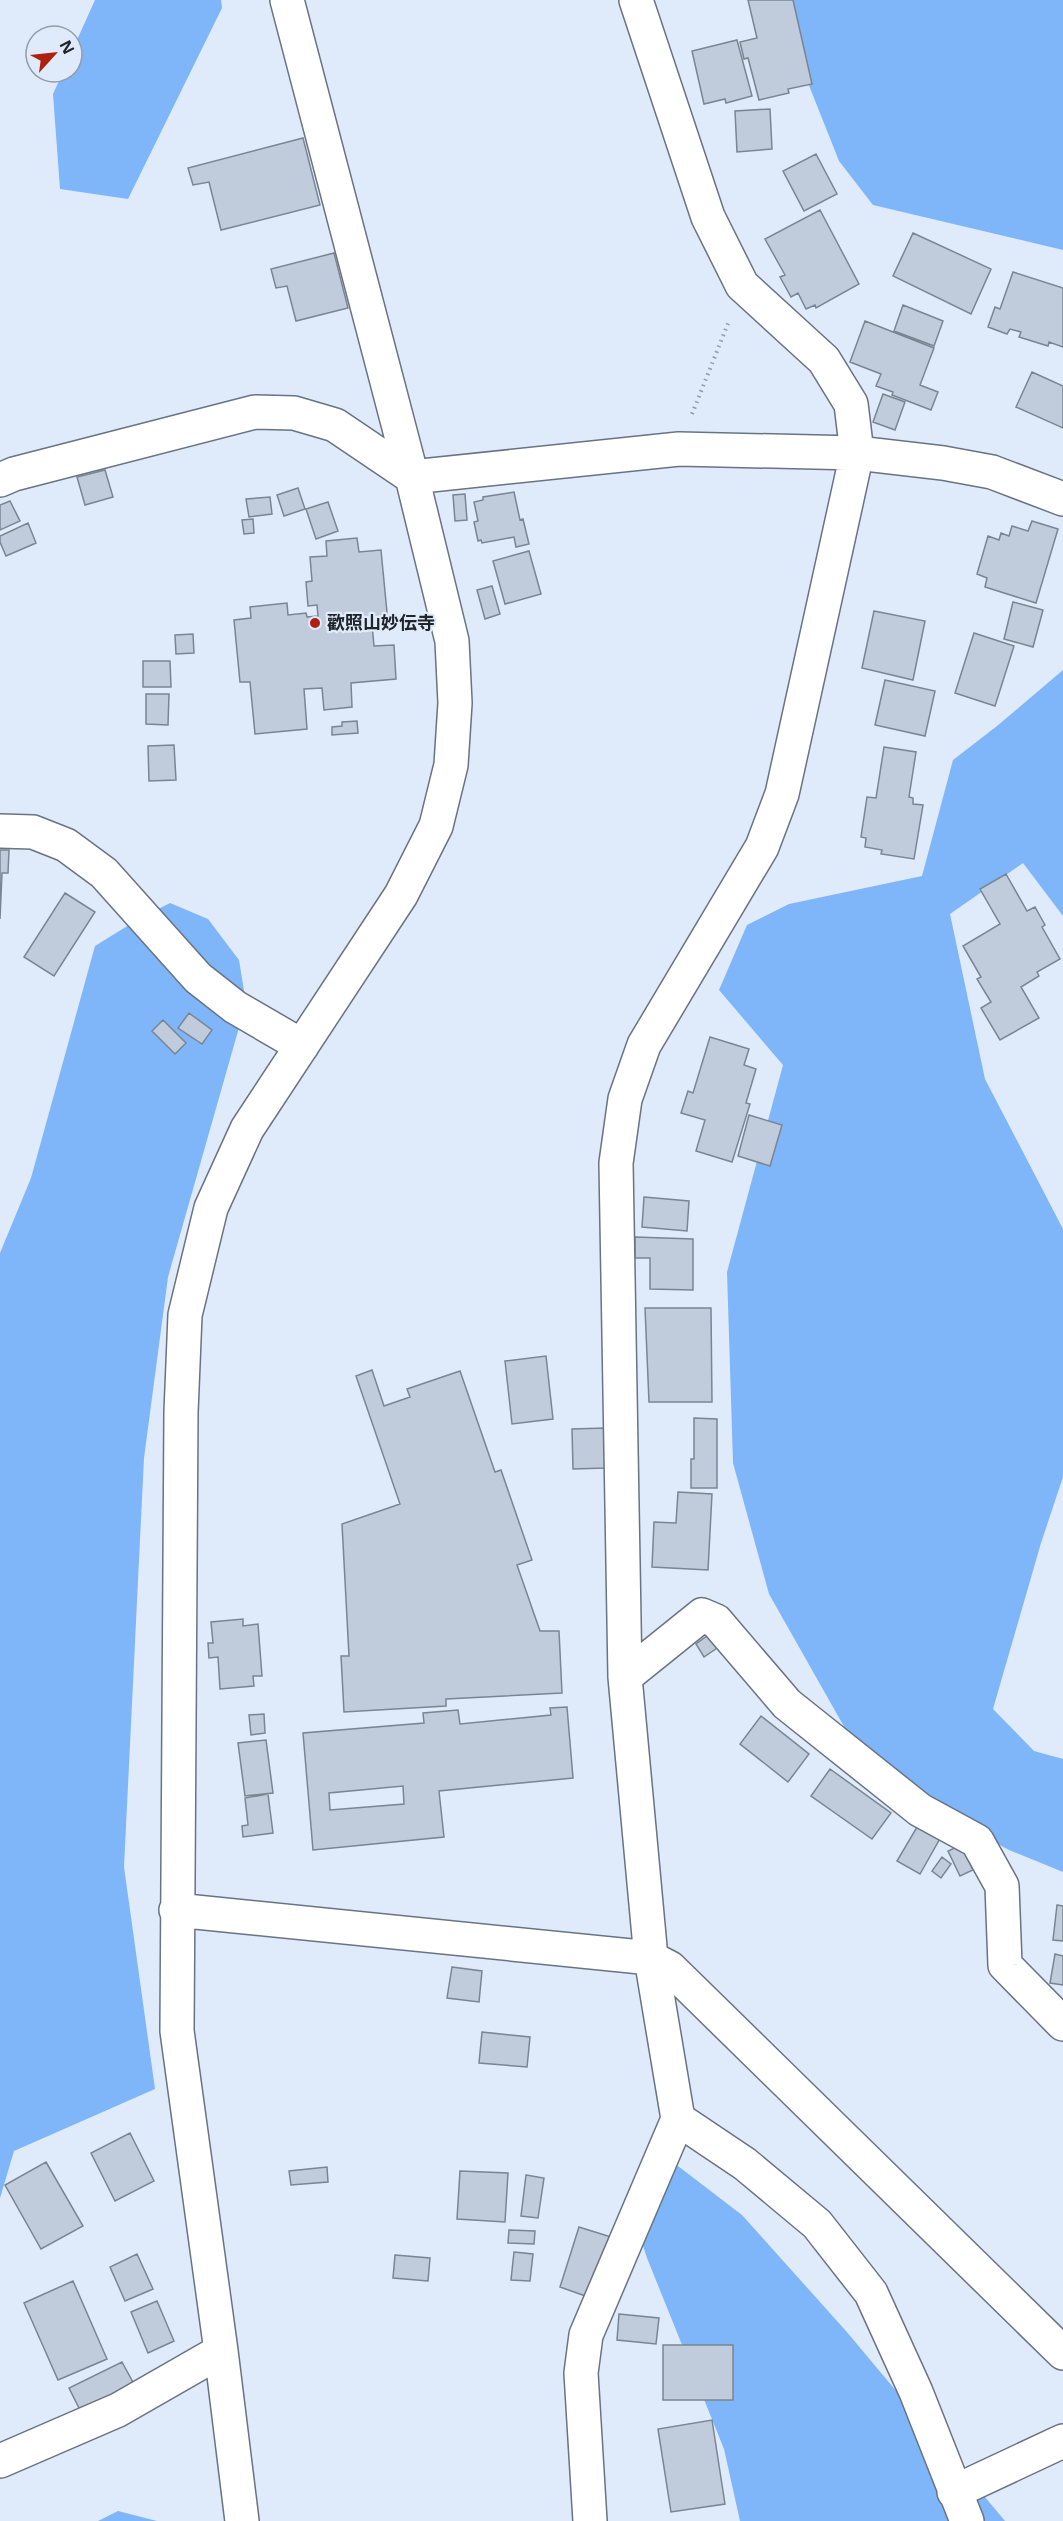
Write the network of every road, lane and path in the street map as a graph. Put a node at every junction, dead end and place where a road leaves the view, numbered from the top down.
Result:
1 (287, 0) edge
2 (636, 0) edge
3 (742, 285) junction
4 (679, 449) junction
5 (857, 453) junction
6 (412, 477) junction
7 (0, 480) edge
8 (1063, 499) edge
9 (0, 831) edge
10 (302, 1046) junction
11 (625, 1677) junction
12 (176, 1910) junction
13 (651, 1958) junction
14 (1063, 2024) edge
15 (678, 2119) junction
16 (221, 2351) junction
17 (1063, 2353) edge
18 (1063, 2440) edge
19 (0, 2461) edge
20 (960, 2506) edge
21 (242, 2521) edge
22 (590, 2521) edge

1 - 6 street
2 - 3 street
3 - 4 path
3 - 5 street
4 - 5 street
4 - 6 street
5 - 8 street
5 - 11 street
6 - 7 street
6 - 10 street
9 - 10 street
10 - 12 street
11 - 13 street
11 - 14 street
12 - 13 street
12 - 16 street
13 - 15 street
13 - 17 street
15 - 20 street
15 - 22 street
16 - 19 street
16 - 21 street
18 - 20 street

